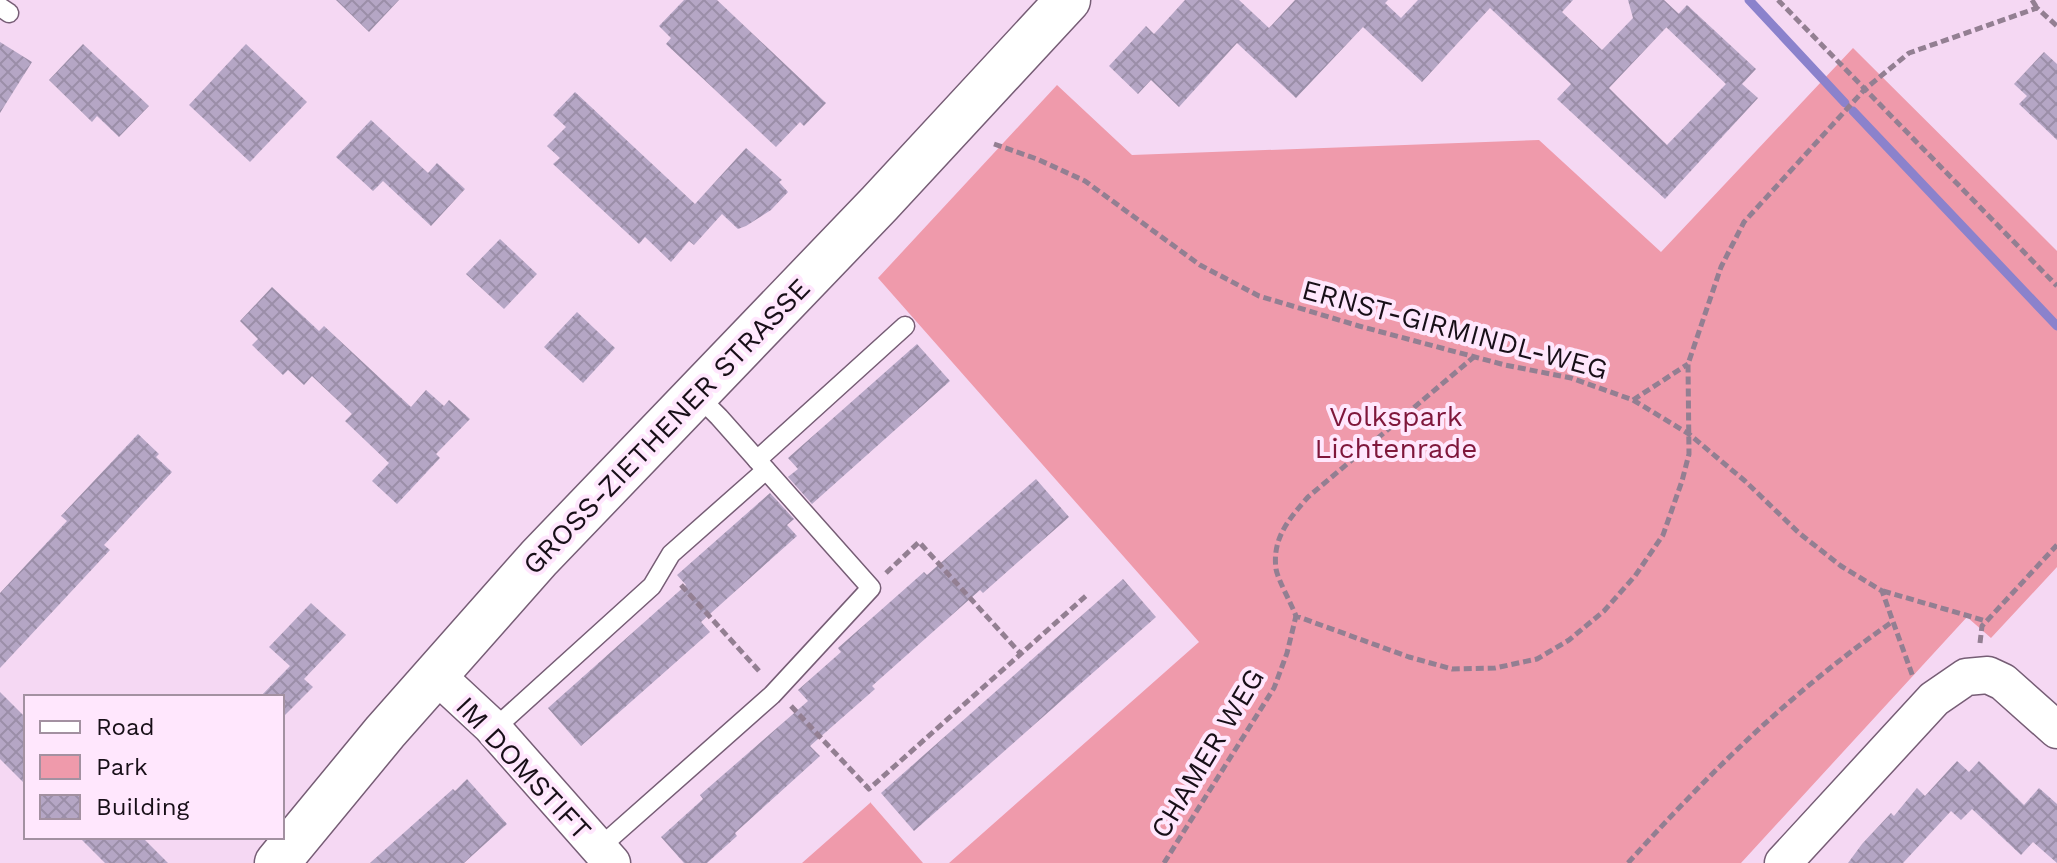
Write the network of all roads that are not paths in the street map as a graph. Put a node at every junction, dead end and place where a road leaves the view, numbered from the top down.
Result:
1 (1068, 0) edge
2 (905, 326) dead end
3 (697, 395) junction
4 (761, 465) junction
5 (435, 674) junction
6 (494, 729) junction
7 (2057, 730) edge
8 (606, 856) edge
9 (277, 863) edge
10 (1783, 863) edge

1 - 3 street, GROSS-ZIETHENER STRASSE
2 - 4 lane
3 - 4 lane
3 - 5 street, GROSS-ZIETHENER STRASSE
4 - 6 lane
4 - 8 lane
5 - 6 street, IM DOMSTIFT
5 - 9 street, GROSS-ZIETHENER STRASSE
6 - 8 street, IM DOMSTIFT
7 - 10 street

